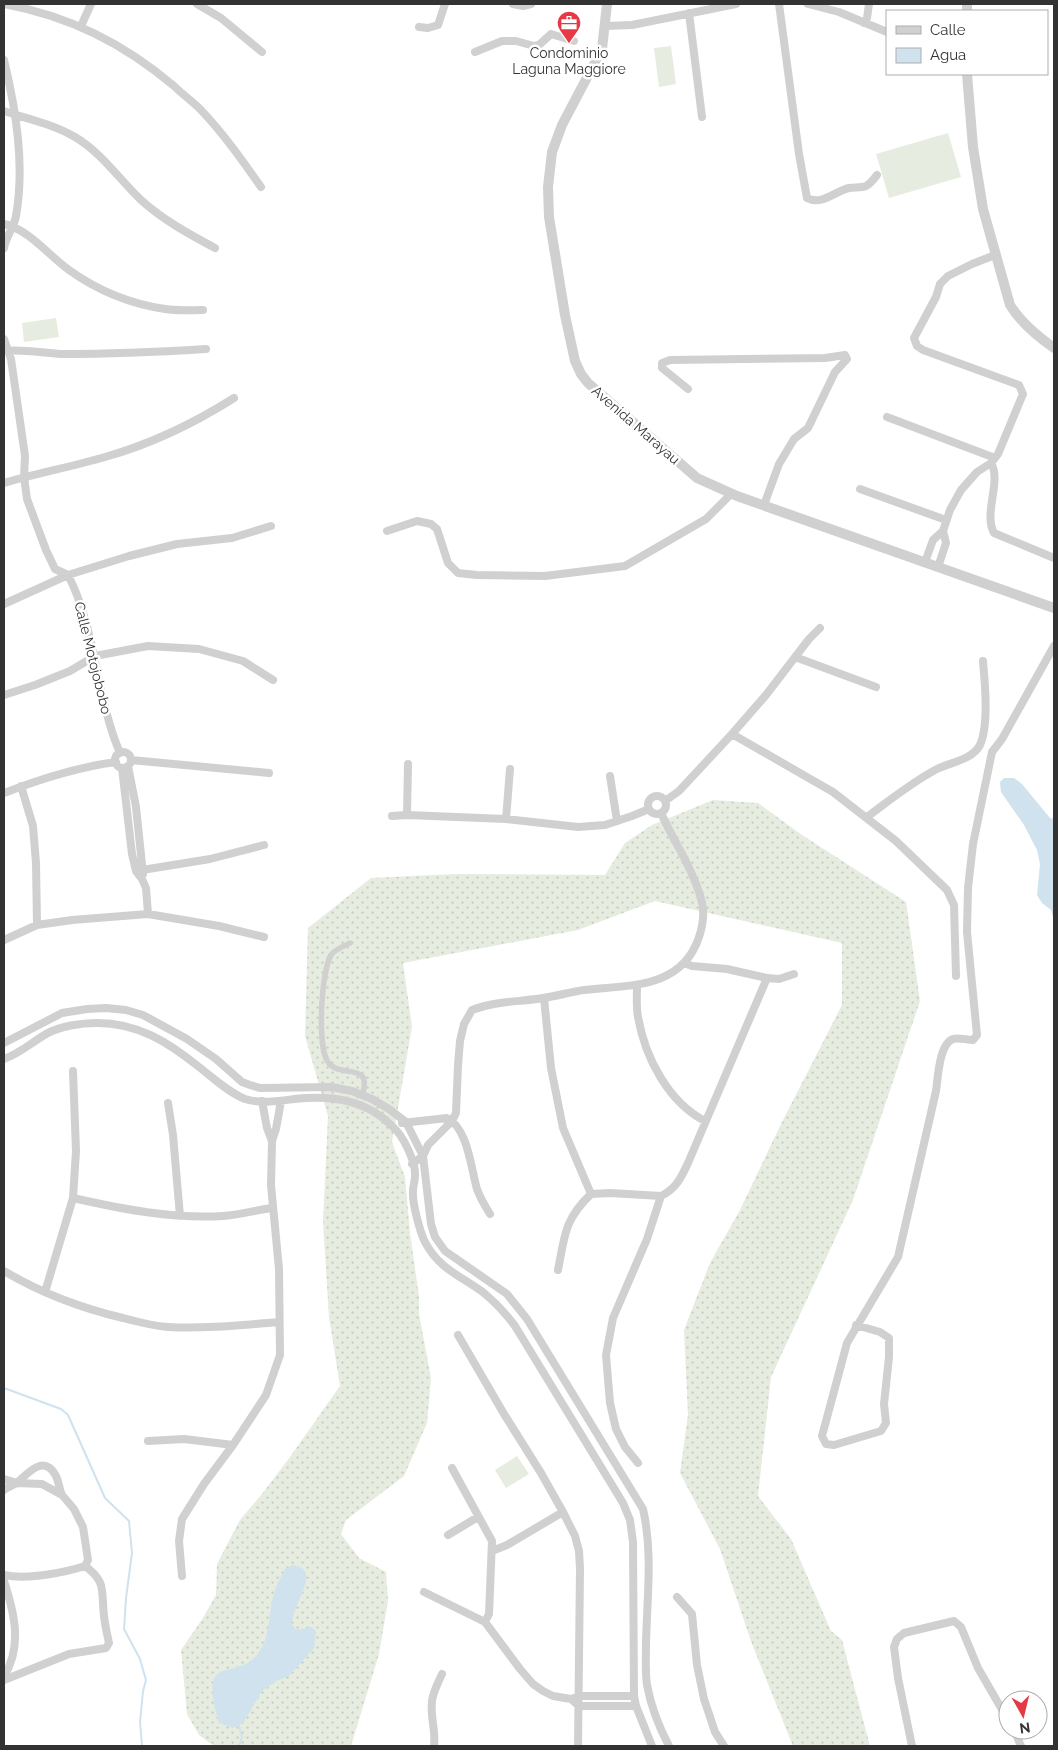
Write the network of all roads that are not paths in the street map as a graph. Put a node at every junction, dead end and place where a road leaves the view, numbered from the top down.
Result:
1 (8, 4) edge
2 (91, 4) edge
3 (197, 4) edge
4 (445, 4) edge
5 (513, 4) edge
6 (531, 4) edge
7 (607, 4) edge
8 (736, 4) edge
9 (779, 4) edge
10 (808, 4) edge
11 (869, 4) edge
12 (689, 12) junction
13 (864, 23) junction
14 (80, 26) junction
15 (605, 26) junction
16 (419, 27) dead end
17 (886, 32) edge
18 (574, 41) dead end
19 (262, 52) dead end
20 (475, 52) dead end
21 (4, 60) edge
22 (967, 75) edge
23 (4, 112) edge
24 (15, 115) junction
25 (702, 117) dead end
26 (877, 175) dead end
27 (261, 187) dead end
28 (4, 224) edge
29 (14, 227) junction
30 (4, 248) edge
31 (215, 248) dead end
32 (995, 255) junction
33 (203, 310) dead end
34 (4, 340) edge
35 (1054, 348) edge
36 (206, 349) dead end
37 (6, 350) edge
38 (824, 358) junction
39 (835, 372) junction
40 (688, 389) dead end
41 (234, 398) dead end
42 (887, 417) dead end
43 (993, 460) junction
44 (24, 477) junction
45 (4, 483) edge
46 (860, 489) dead end
47 (732, 494) junction
48 (764, 505) junction
49 (946, 520) junction
50 (271, 526) dead end
51 (387, 531) dead end
52 (943, 531) junction
53 (1054, 558) edge
54 (925, 562) junction
55 (938, 567) junction
56 (68, 575) junction
57 (4, 604) edge
58 (1054, 608) edge
59 (820, 628) dead end
60 (1054, 646) edge
61 (95, 656) junction
62 (795, 657) junction
63 (983, 661) dead end
64 (273, 680) dead end
65 (876, 687) dead end
66 (4, 695) edge
67 (732, 734) junction
68 (120, 753) junction
69 (124, 764) junction
70 (408, 764) dead end
71 (510, 769) dead end
72 (269, 773) dead end
73 (610, 776) dead end
74 (21, 786) junction
75 (4, 792) edge
76 (665, 801) junction
77 (649, 809) junction
78 (661, 813) junction
79 (407, 815) junction
80 (392, 816) dead end
81 (867, 817) junction
82 (506, 819) junction
83 (617, 821) junction
84 (264, 844) dead end
85 (140, 871) junction
86 (148, 914) junction
87 (37, 926) junction
88 (264, 937) dead end
89 (4, 940) edge
90 (350, 943) dead end
91 (684, 963) junction
92 (794, 974) dead end
93 (956, 976) dead end
94 (766, 978) junction
95 (637, 986) junction
96 (544, 998) junction
97 (4, 1043) edge
98 (192, 1043) junction
99 (209, 1055) junction
100 (184, 1056) junction
101 (4, 1059) edge
102 (197, 1065) junction
103 (73, 1071) dead end
104 (362, 1095) junction
105 (281, 1100) junction
106 (262, 1101) junction
107 (168, 1103) dead end
108 (452, 1121) junction
109 (705, 1121) junction
110 (406, 1122) junction
111 (392, 1124) junction
112 (272, 1141) junction
113 (423, 1156) junction
114 (412, 1164) junction
115 (591, 1194) junction
116 (661, 1196) junction
117 (73, 1198) junction
118 (272, 1208) junction
119 (490, 1214) dead end
120 (180, 1216) junction
121 (558, 1270) dead end
122 (4, 1271) edge
123 (46, 1292) junction
124 (279, 1322) junction
125 (856, 1325) junction
126 (458, 1335) dead end
127 (572, 1392) junction
128 (560, 1400) junction
129 (148, 1441) dead end
130 (234, 1444) junction
131 (638, 1463) dead end
132 (452, 1468) dead end
133 (4, 1479) edge
134 (17, 1483) junction
135 (4, 1490) edge
136 (62, 1495) junction
137 (563, 1512) junction
138 (478, 1517) junction
139 (448, 1535) dead end
140 (492, 1551) junction
141 (85, 1566) junction
142 (4, 1575) edge
143 (182, 1576) dead end
144 (4, 1581) edge
145 (424, 1592) dead end
146 (677, 1597) dead end
147 (485, 1622) junction
148 (633, 1654) junction
149 (646, 1654) junction
150 (442, 1674) dead end
151 (4, 1676) edge
152 (4, 1680) edge
153 (579, 1696) junction
154 (634, 1696) junction
155 (571, 1700) junction
156 (998, 1703) edge
157 (579, 1706) junction
158 (636, 1706) junction
159 (660, 1730) junction
160 (648, 1735) junction
161 (434, 1746) edge
162 (578, 1746) edge
163 (652, 1746) edge
164 (669, 1746) edge
165 (724, 1746) edge
166 (912, 1746) edge

1 - 14 street
2 - 14 street
3 - 19 street
4 - 16 street
5 - 6 street
7 - 15 street, Avenida Marayau
8 - 12 street
9 - 26 street
10 - 13 street
11 - 13 street
12 - 15 street
12 - 25 street
13 - 17 street
14 - 27 street
15 - 47 street, Avenida Marayau
18 - 20 street
21 - 24 street
22 - 32 street
23 - 24 street
24 - 29 street
24 - 31 street
28 - 29 street
29 - 30 street
29 - 33 street
32 - 35 street
32 - 43 street
34 - 37 street, Calle Motojobobo
36 - 37 street
37 - 44 street, Calle Motojobobo
38 - 39 street
38 - 39 street
38 - 40 street
39 - 48 street
41 - 44 street
42 - 43 street
43 - 49 street
43 - 53 street
44 - 45 street
44 - 56 street, Calle Motojobobo
46 - 49 street
47 - 48 street, Avenida Marayau
47 - 51 street
48 - 54 street, Avenida Marayau
49 - 52 street
50 - 56 street
52 - 54 street
52 - 55 street
54 - 55 street, Avenida Marayau
55 - 58 street, Avenida Marayau
56 - 57 street
56 - 61 street, Calle Motojobobo
59 - 62 street
60 - 125 street
61 - 64 street
61 - 66 street
61 - 68 street, Calle Motojobobo
62 - 65 street
62 - 67 street
63 - 81 street
67 - 76 street
67 - 81 street
68 - 69 street
68 - 69 street
69 - 72 street
69 - 74 street
69 - 85 street
70 - 79 street
71 - 82 street
73 - 83 street
74 - 75 street
74 - 87 street
76 - 77 street
76 - 78 street
77 - 78 street
77 - 83 street
78 - 91 street
79 - 80 street
79 - 82 street
81 - 93 street
82 - 83 street
84 - 85 street
85 - 86 street
86 - 87 street
86 - 88 street
87 - 89 street
90 - 104 street
91 - 94 street
91 - 95 street
92 - 94 street
94 - 109 street
95 - 96 street
95 - 109 street
96 - 108 street
96 - 115 street
97 - 98 street
98 - 99 street
98 - 100 street
99 - 102 street
99 - 104 street
100 - 101 street
100 - 102 street
102 - 106 street
103 - 117 street
104 - 110 street
105 - 106 street
105 - 111 street
105 - 112 street
106 - 112 street
107 - 120 street
108 - 110 street
108 - 113 street
108 - 119 street
109 - 116 street
110 - 111 street
110 - 113 street
111 - 114 street
112 - 118 street
113 - 114 street
113 - 127 street
114 - 128 street
115 - 116 street
115 - 121 street
116 - 131 street
117 - 120 street
117 - 123 street
118 - 120 street
118 - 124 street
122 - 123 street
123 - 124 street
124 - 130 street
125 - 125 street
126 - 137 street
127 - 128 street
127 - 149 street
128 - 148 street
129 - 130 street
130 - 143 street
132 - 138 street
133 - 134 street
134 - 135 street
134 - 136 street
134 - 136 street
136 - 141 street
137 - 140 street
137 - 153 street
138 - 139 street
138 - 140 street
140 - 147 street
141 - 142 street
141 - 152 street
144 - 151 street
145 - 147 street
146 - 165 street
147 - 155 street
148 - 149 street
148 - 154 street
149 - 159 street
150 - 161 street
153 - 154 street
153 - 155 street
153 - 157 street
154 - 158 street
155 - 157 street
156 - 166 street
157 - 158 street
157 - 162 street
158 - 160 street
159 - 160 street
159 - 164 street
160 - 163 street

